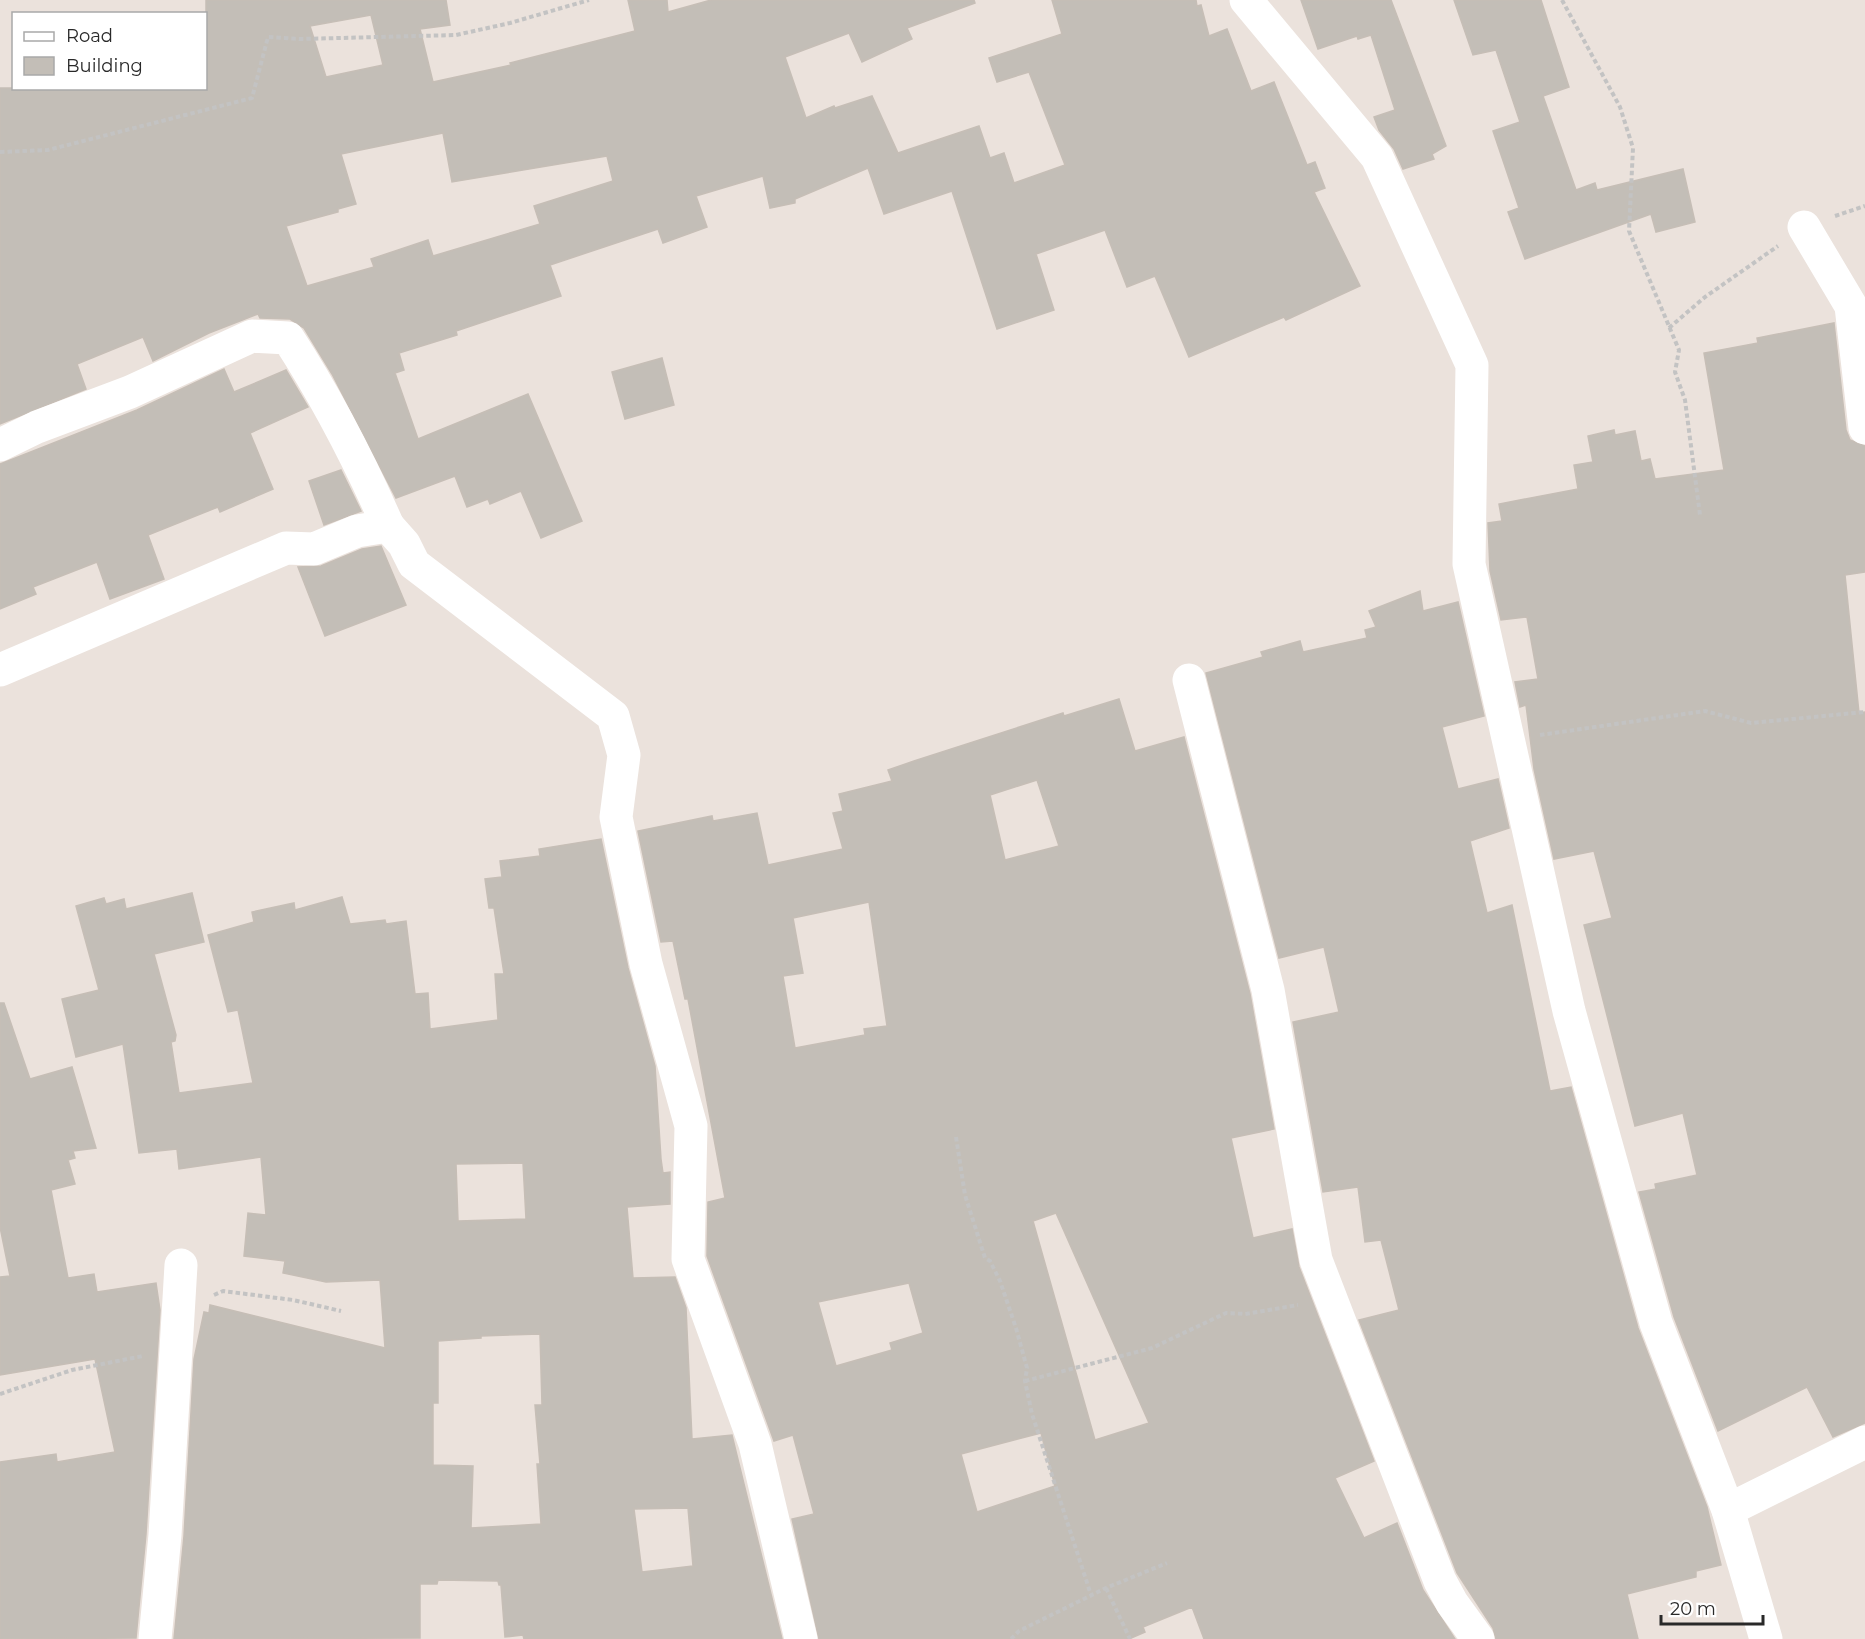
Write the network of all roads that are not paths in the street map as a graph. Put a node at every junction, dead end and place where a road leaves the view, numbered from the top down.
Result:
1 (1246, 0) edge
2 (1804, 227) road end
3 (1865, 428) edge
4 (0, 445) edge
5 (388, 526) junction
6 (0, 670) edge
7 (1189, 680) dead end
8 (182, 1265) dead end
9 (1865, 1442) edge
10 (1728, 1510) junction
11 (154, 1639) edge
12 (801, 1639) edge
13 (1478, 1639) edge
14 (1766, 1639) edge

1 - 10 street
2 - 3 street
4 - 5 street
5 - 6 street
5 - 12 street
7 - 13 street
8 - 11 street
9 - 10 street
10 - 14 street

